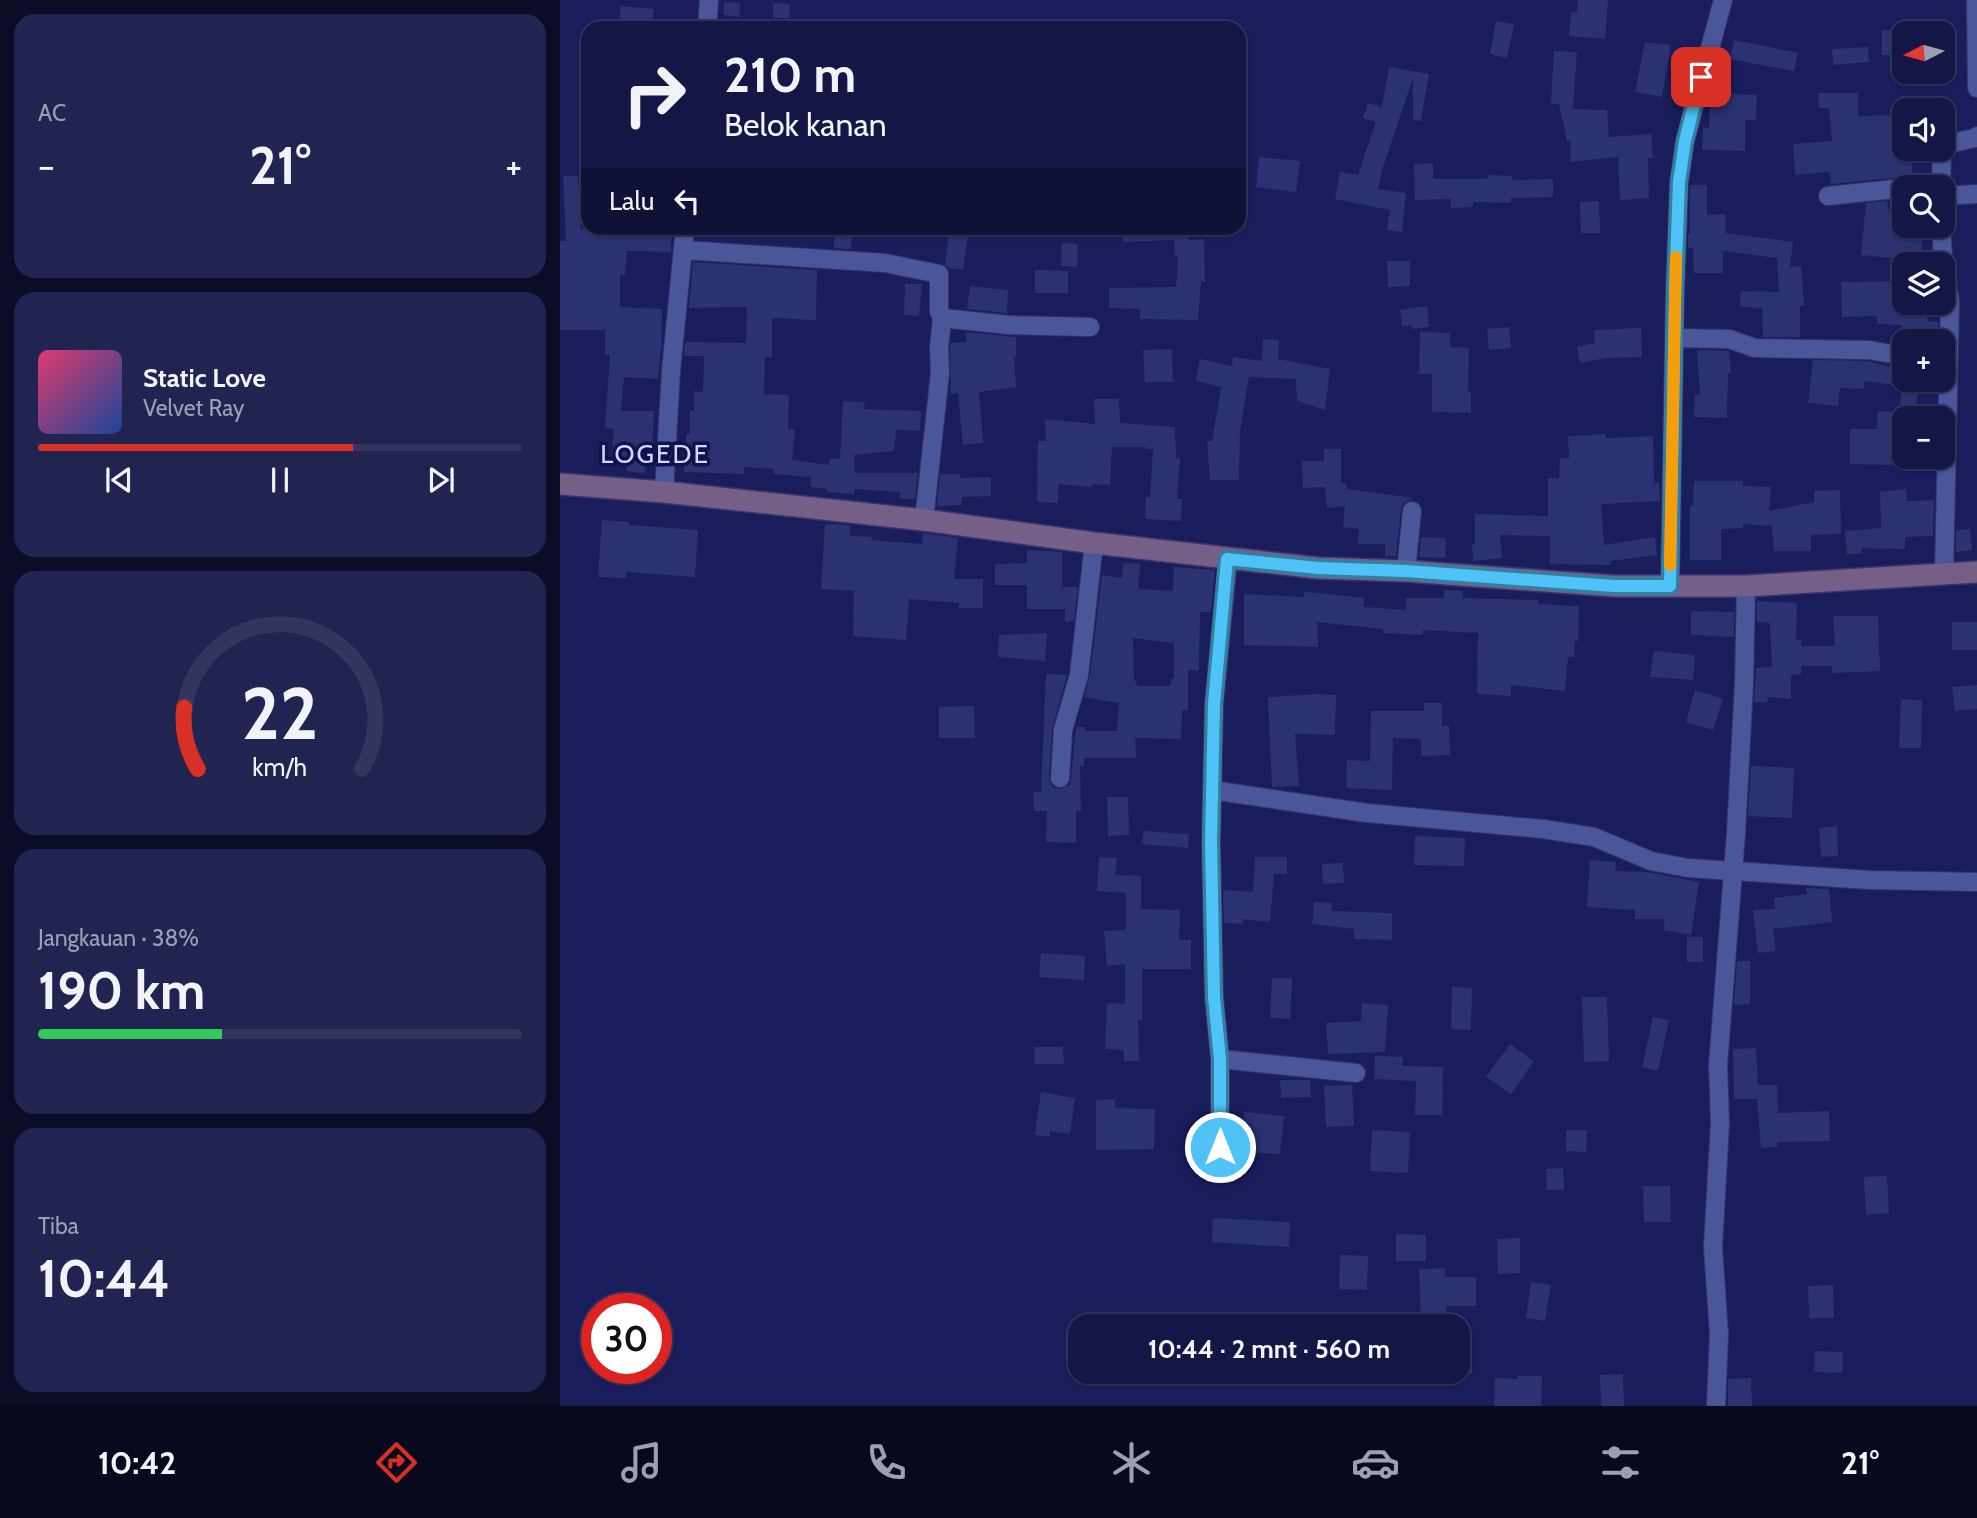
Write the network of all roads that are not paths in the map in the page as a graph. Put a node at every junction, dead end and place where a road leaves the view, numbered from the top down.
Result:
1 (709, 0) edge
2 (1723, 0) edge
3 (1976, 0) edge
4 (708, 21) edge
5 (1977, 88) edge
6 (1977, 136) edge
7 (1955, 142) edge
8 (1892, 189) edge
9 (1955, 191) edge
10 (1977, 194) edge
11 (1828, 196) dead end
12 (685, 235) edge
13 (1942, 238) edge
14 (684, 250) junction
15 (942, 318) junction
16 (1090, 327) dead end
17 (1948, 329) edge
18 (1675, 338) junction
19 (1892, 354) edge
20 (1946, 392) edge
21 (560, 484) edge
22 (664, 492) junction
23 (1412, 511) dead end
24 (924, 520) junction
25 (1094, 543) junction
26 (1227, 559) junction
27 (1406, 571) junction
28 (1977, 572) edge
29 (1944, 573) junction
30 (1670, 586) junction
31 (1746, 586) junction
32 (1060, 778) dead end
33 (1212, 790) junction
34 (1733, 870) junction
35 (1977, 882) edge
36 (1220, 1059) junction
37 (1356, 1073) dead end
38 (1220, 1147) dead end
39 (1716, 1406) edge

1 - 4 street
2 - 18 street
3 - 5 street
6 - 7 street
8 - 11 street
9 - 10 street
12 - 14 street
13 - 17 street
14 - 15 street
14 - 22 street
15 - 16 street
15 - 24 street
18 - 19 street
18 - 30 street
20 - 29 street
21 - 22 street
22 - 24 street
23 - 27 street
24 - 25 street
25 - 26 street
25 - 32 street
26 - 27 street
26 - 33 street
27 - 30 street
28 - 29 street
29 - 31 street
30 - 31 street
31 - 34 street
33 - 34 street
33 - 36 street
34 - 35 street
34 - 39 street
36 - 37 street
36 - 38 street

